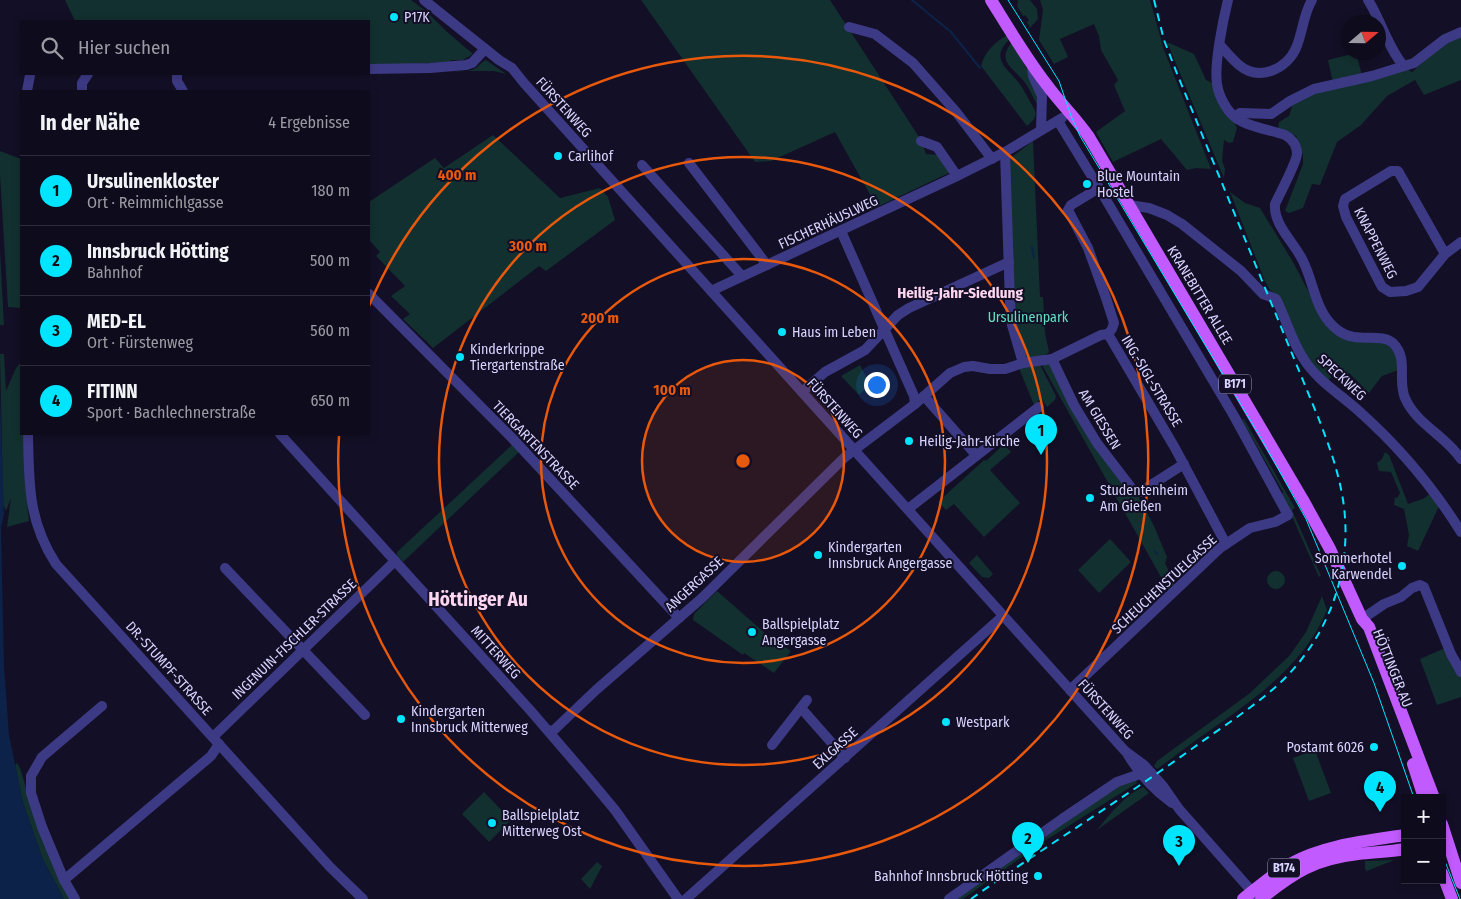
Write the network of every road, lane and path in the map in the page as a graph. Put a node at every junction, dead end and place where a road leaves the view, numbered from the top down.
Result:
1 (424, 0) edge
2 (991, 0) edge
3 (1228, 0) edge
4 (1312, 0) edge
5 (1368, 0) edge
6 (849, 27) dead end
7 (1461, 32) edge
8 (1220, 45) junction
9 (485, 49) junction
10 (1031, 64) junction
11 (1404, 66) junction
12 (370, 69) edge
13 (30, 75) edge
14 (177, 75) edge
15 (85, 77) edge
16 (27, 90) edge
17 (82, 90) edge
18 (182, 90) edge
19 (1068, 112) junction
20 (1235, 117) junction
21 (1058, 121) junction
22 (1041, 130) junction
23 (921, 141) dead end
24 (1005, 152) junction
25 (992, 159) junction
26 (689, 163) dead end
27 (642, 165) dead end
28 (957, 176) junction
29 (1099, 188) junction
30 (1129, 205) junction
31 (841, 231) junction
32 (1461, 242) edge
33 (1445, 254) junction
34 (1009, 262) junction
35 (767, 265) junction
36 (742, 276) junction
37 (711, 290) junction
38 (370, 295) edge
39 (885, 328) junction
40 (1108, 334) junction
41 (1052, 359) junction
42 (1023, 363) junction
43 (802, 392) junction
44 (924, 396) junction
45 (915, 404) junction
46 (1039, 407) dead end
47 (28, 435) edge
48 (281, 435) edge
49 (854, 450) junction
50 (976, 454) junction
51 (1461, 459) edge
52 (1184, 464) junction
53 (908, 509) junction
54 (1461, 532) edge
55 (1226, 544) junction
56 (395, 560) junction
57 (225, 568) dead end
58 (1002, 616) junction
59 (679, 618) junction
60 (1362, 619) junction
61 (303, 648) junction
62 (1461, 672) edge
63 (1070, 690) junction
64 (102, 706) dead end
65 (366, 715) dead end
66 (548, 732) junction
67 (216, 740) junction
68 (772, 745) dead end
69 (1126, 751) junction
70 (845, 758) junction
71 (1140, 774) junction
72 (1423, 794) edge
73 (1432, 794) edge
74 (1178, 809) junction
75 (1401, 836) edge
76 (1445, 839) edge
77 (1401, 851) edge
78 (64, 880) junction
79 (1446, 883) edge
80 (1461, 883) edge
81 (356, 895) edge
82 (1254, 897) edge
83 (75, 899) edge
84 (363, 899) edge
85 (678, 899) edge
86 (686, 899) edge
87 (949, 899) edge
88 (1452, 899) edge

1 - 9 street, FÜRSTENWEG
2 - 10 main road, KRANEBITTER ALLEE / B171
3 - 8 street
4 - 8 street
5 - 11 street
6 - 25 street
7 - 11 street
8 - 20 street
9 - 12 street
9 - 37 street, FÜRSTENWEG
10 - 19 main road, KRANEBITTER ALLEE / B171
10 - 22 street
11 - 20 street
13 - 16 street
14 - 18 street
15 - 17 street
19 - 21 street, FISCHERHÄUSLWEG
19 - 30 main road, KRANEBITTER ALLEE / B171
20 - 51 street
21 - 22 street, FISCHERHÄUSLWEG
21 - 29 street
22 - 24 street, FISCHERHÄUSLWEG
23 - 28 street
24 - 25 street, FISCHERHÄUSLWEG
24 - 34 street
25 - 28 street, FISCHERHÄUSLWEG
26 - 35 street
27 - 36 street
28 - 31 street, FISCHERHÄUSLWEG
29 - 40 street, ING.-SIGL-STRASSE
29 - 55 street, SCHEUCHENSTUELGASSE
30 - 54 street, SPECKWEG
30 - 60 main road, KRANEBITTER ALLEE / B171
31 - 35 street, FISCHERHÄUSLWEG
31 - 39 street
32 - 33 street, KNAPPENWEG
33 - 33 street, KNAPPENWEG
34 - 39 street
34 - 42 street
35 - 36 street, FISCHERHÄUSLWEG
36 - 37 street, FISCHERHÄUSLWEG
37 - 43 street, FÜRSTENWEG
38 - 59 street, TIERGARTENSTRASSE
39 - 43 street
39 - 45 street
40 - 41 street
40 - 52 street, ING.-SIGL-STRASSE
41 - 42 street, ANGERGASSE
41 - 52 street, AM GIESSEN
42 - 44 street, ANGERGASSE
43 - 49 street, FÜRSTENWEG
44 - 45 street, ANGERGASSE
44 - 50 street
45 - 49 street, ANGERGASSE
46 - 50 street
47 - 67 street, DR.-STUMPF-STRASSE
48 - 56 street, MITTERWEG
49 - 53 street, FÜRSTENWEG
49 - 59 street, ANGERGASSE
50 - 53 street
52 - 55 street, ING.-SIGL-STRASSE
53 - 58 street, FÜRSTENWEG
55 - 63 street, SCHEUCHENSTUELGASSE
56 - 61 street, INGENUIN-FISCHLER-STRASSE
56 - 66 street, MITTERWEG
57 - 61 street
58 - 63 street, FÜRSTENWEG
58 - 70 street, EXLGASSE
59 - 66 street, ANGERGASSE
60 - 62 street
60 - 72 main road, HÖTTINGER AU / B171
60 - 73 main road, HÖTTINGER AU / B171
61 - 65 street
61 - 67 street, INGENUIN-FISCHLER-STRASSE
63 - 69 street, FÜRSTENWEG
64 - 78 street
66 - 85 street, MITTERWEG
67 - 78 street, INGENUIN-FISCHLER-STRASSE
67 - 81 street, DR.-STUMPF-STRASSE
68 - 70 street
69 - 71 street, FÜRSTENWEG
69 - 74 street, FÜRSTENWEG
70 - 86 street, EXLGASSE
71 - 74 street, FÜRSTENWEG
71 - 87 street
74 - 82 street, FÜRSTENWEG
75 - 82 main road, B174
76 - 80 main road
77 - 82 main road, B174
78 - 83 street
79 - 88 main road
81 - 84 street, DR.-STUMPF-STRASSE

